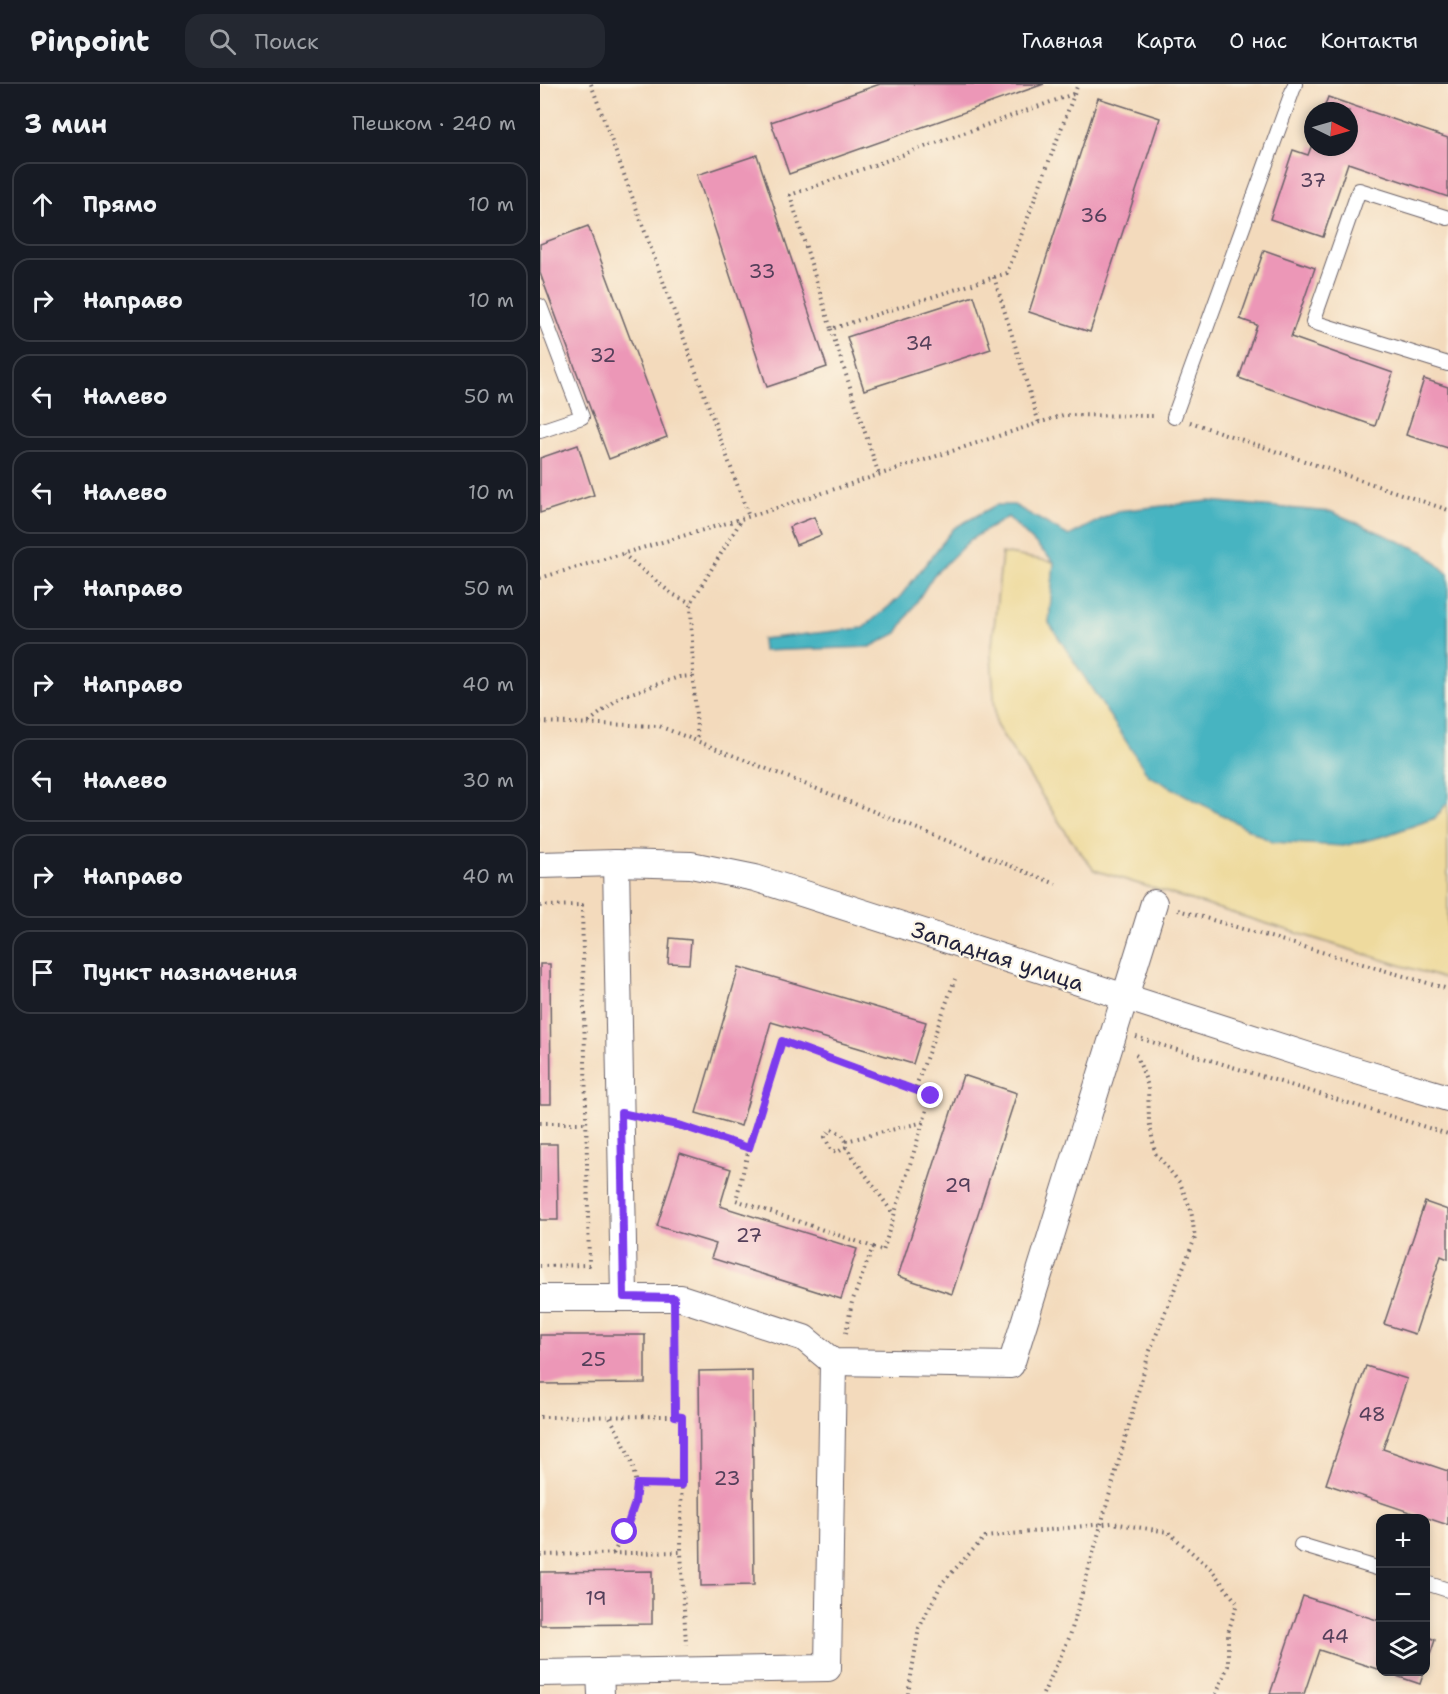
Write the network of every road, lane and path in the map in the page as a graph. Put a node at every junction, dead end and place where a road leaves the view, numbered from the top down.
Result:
1 (591, 84) edge
2 (1078, 84) edge
3 (1295, 84) edge
4 (1073, 94) junction
5 (1448, 218) edge
6 (994, 277) junction
7 (540, 306) edge
8 (831, 328) junction
9 (1448, 364) edge
10 (1174, 417) junction
11 (1039, 423) junction
12 (540, 432) edge
13 (879, 475) junction
14 (1448, 510) edge
15 (749, 517) junction
16 (742, 519) junction
17 (623, 554) junction
18 (540, 578) edge
19 (691, 603) junction
20 (693, 676) junction
21 (540, 722) edge
22 (589, 723) junction
23 (698, 742) junction
24 (616, 863) junction
25 (540, 864) edge
26 (1056, 884) dead end
27 (1154, 903) joint
28 (540, 906) edge
29 (956, 979) dead end
30 (1448, 988) edge
31 (1125, 996) junction
32 (1112, 1037) junction
33 (915, 1089) junction
34 (1448, 1098) edge
35 (621, 1113) junction
36 (924, 1122) junction
37 (540, 1123) edge
38 (586, 1123) junction
39 (1448, 1134) edge
40 (846, 1141) junction
41 (846, 1147) junction
42 (749, 1148) junction
43 (894, 1215) junction
44 (873, 1247) junction
45 (540, 1266) edge
46 (624, 1297) junction
47 (540, 1298) edge
48 (674, 1298) junction
49 (846, 1333) dead end
50 (832, 1362) junction
51 (675, 1416) junction
52 (610, 1417) junction
53 (540, 1418) edge
54 (637, 1484) junction
55 (682, 1485) junction
56 (1101, 1524) junction
57 (1301, 1545) dead end
58 (681, 1552) junction
59 (613, 1554) junction
60 (540, 1555) edge
61 (1377, 1568) edge
62 (1430, 1585) edge
63 (1448, 1590) edge
64 (687, 1672) junction
65 (540, 1673) edge
66 (601, 1683) edge
67 (908, 1694) edge
68 (1044, 1694) edge
69 (1216, 1694) edge

1 - 15 path
2 - 4 path
3 - 10 lane
4 - 6 path
4 - 8 path
5 - 9 lane
6 - 8 path
6 - 11 path
7 - 12 lane
8 - 13 path
10 - 11 path
10 - 14 path
11 - 13 path
13 - 15 path
15 - 16 path
16 - 17 path
16 - 19 path
17 - 18 path
17 - 19 path
19 - 20 path
20 - 22 path
20 - 23 path
21 - 22 path
22 - 23 path
23 - 26 path
24 - 25 street, Западная улица
24 - 31 street, Западная улица
24 - 35 street
27 - 30 path
27 - 31 street
28 - 38 path
29 - 33 path
31 - 32 street
31 - 34 street, Западная улица
32 - 39 path
32 - 50 street
32 - 56 path
33 - 36 path
33 - 42 path
35 - 42 path
35 - 46 street
36 - 40 path
36 - 43 path
37 - 38 path
38 - 45 path
40 - 41 path
40 - 41 path
41 - 43 path
42 - 44 path
43 - 44 path
44 - 49 path
46 - 47 street
46 - 48 street
48 - 50 street
48 - 51 path
50 - 64 street
51 - 52 path
51 - 55 path
52 - 53 path
52 - 54 path
54 - 55 path
54 - 59 path
55 - 58 path
56 - 67 path
56 - 68 path
56 - 69 path
57 - 61 lane
58 - 59 path
58 - 64 path
59 - 60 path
62 - 63 lane
64 - 66 street
65 - 66 street

